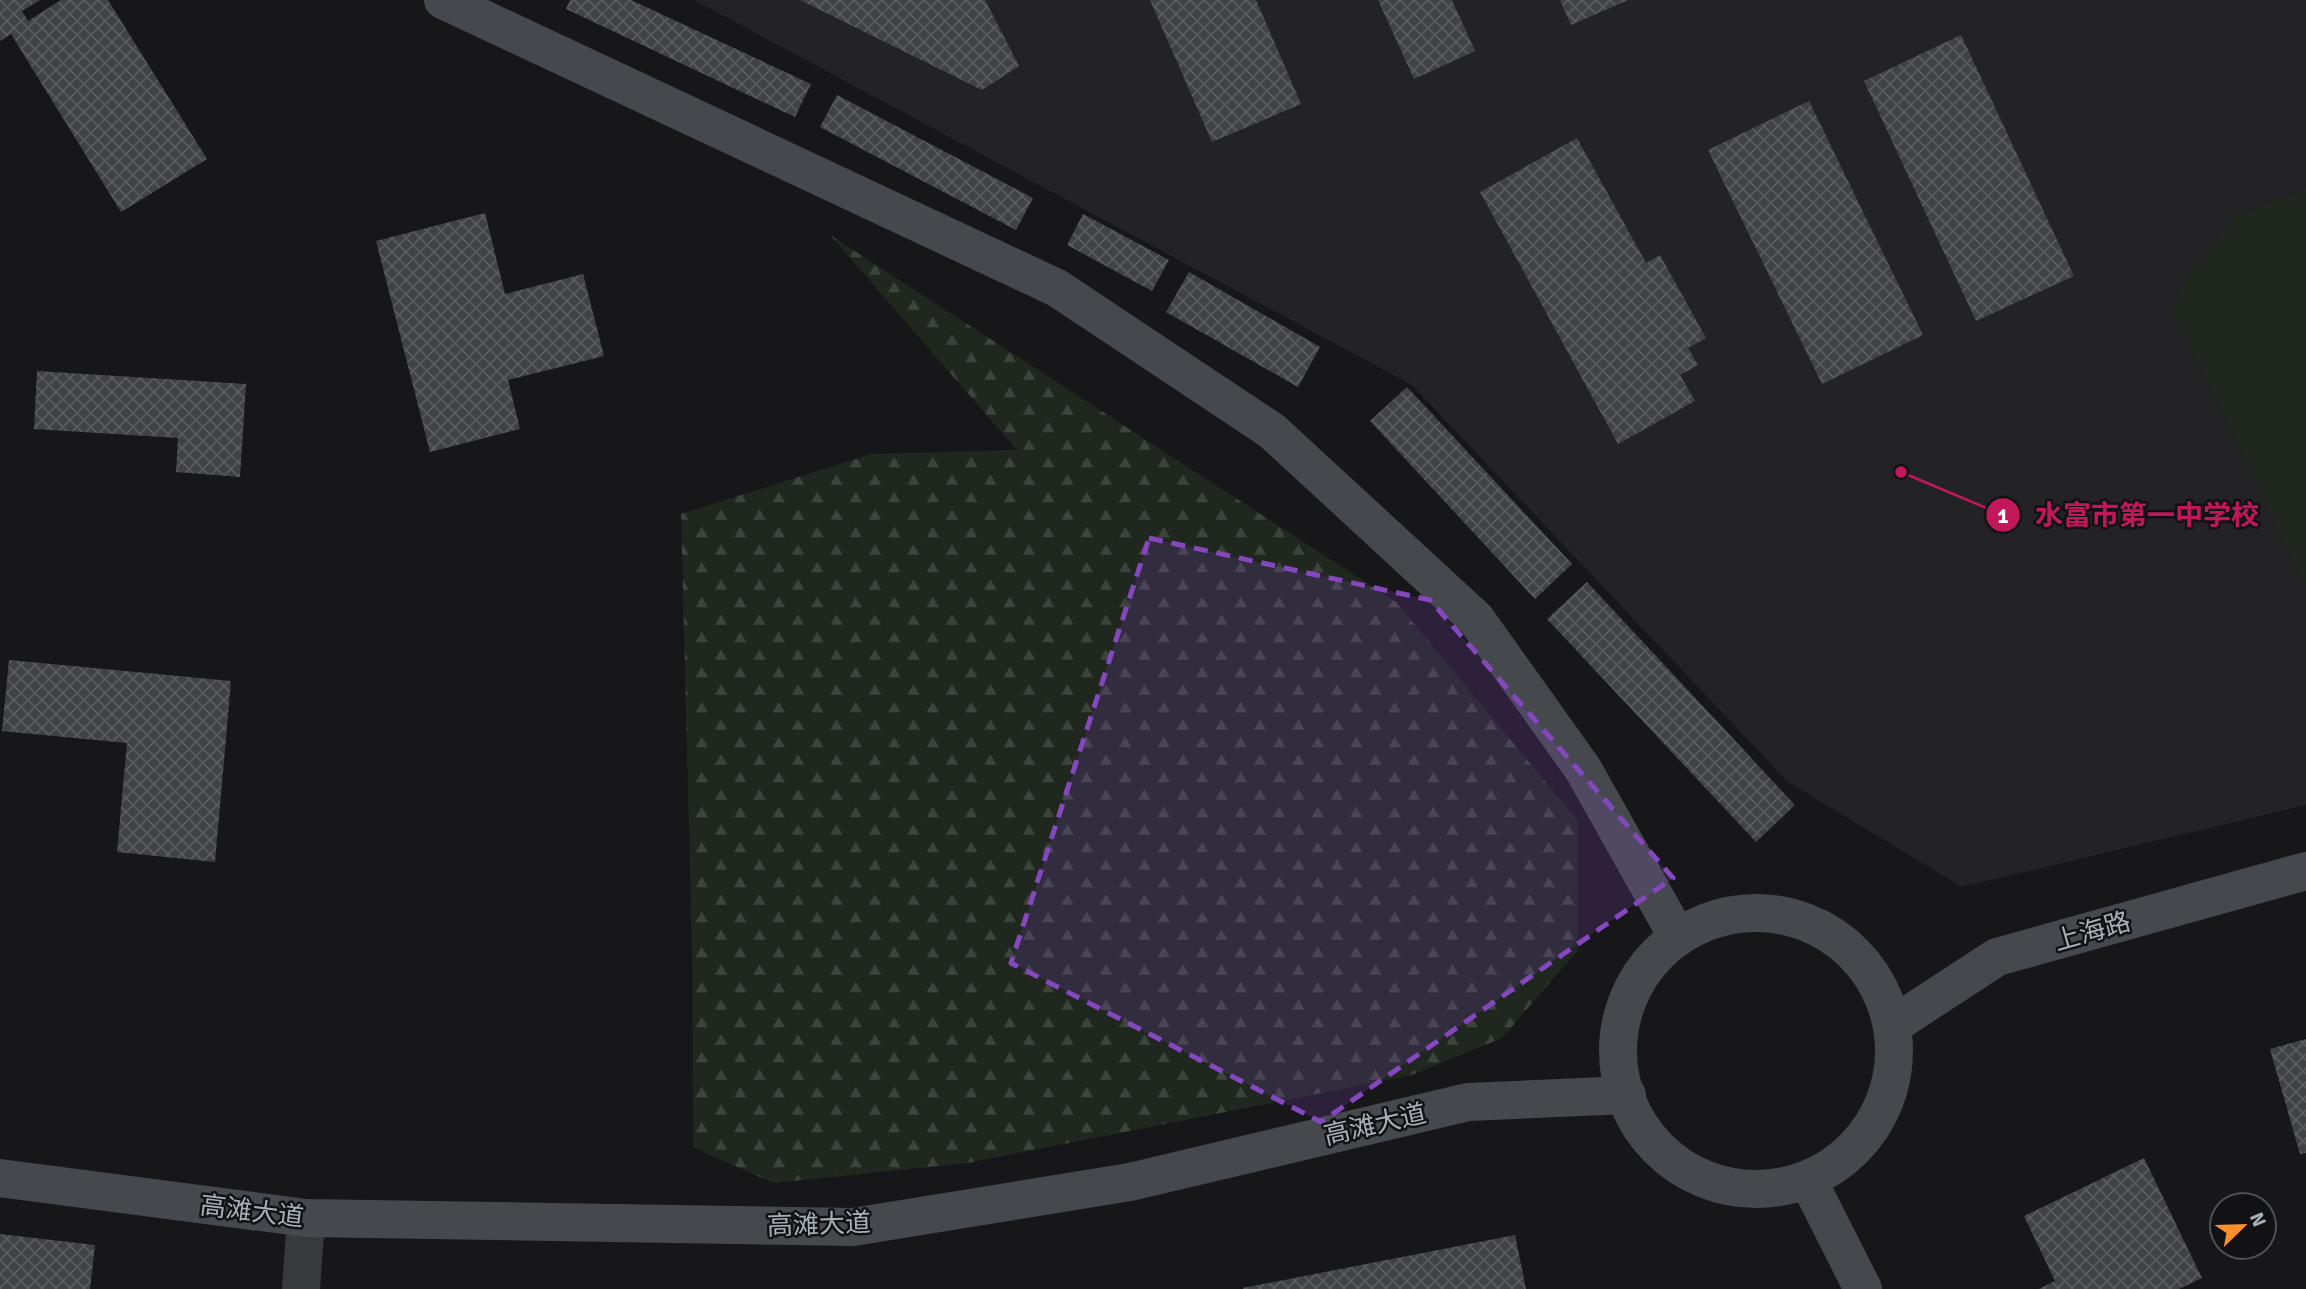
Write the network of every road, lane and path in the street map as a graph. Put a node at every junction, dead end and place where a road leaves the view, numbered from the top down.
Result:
1 (443, 0) edge
2 (2306, 871) edge
3 (1677, 936) junction
4 (1893, 1025) junction
5 (1627, 1095) junction
6 (0, 1178) edge
7 (1810, 1184) junction
8 (306, 1219) junction
9 (301, 1289) edge
10 (1863, 1289) edge

1 - 3 main road
2 - 4 main road, 上海路
3 - 4 main road
3 - 5 main road
4 - 7 main road
5 - 7 main road
5 - 8 main road, 高滩大道
6 - 8 main road, 高滩大道
7 - 10 main road
8 - 9 street

